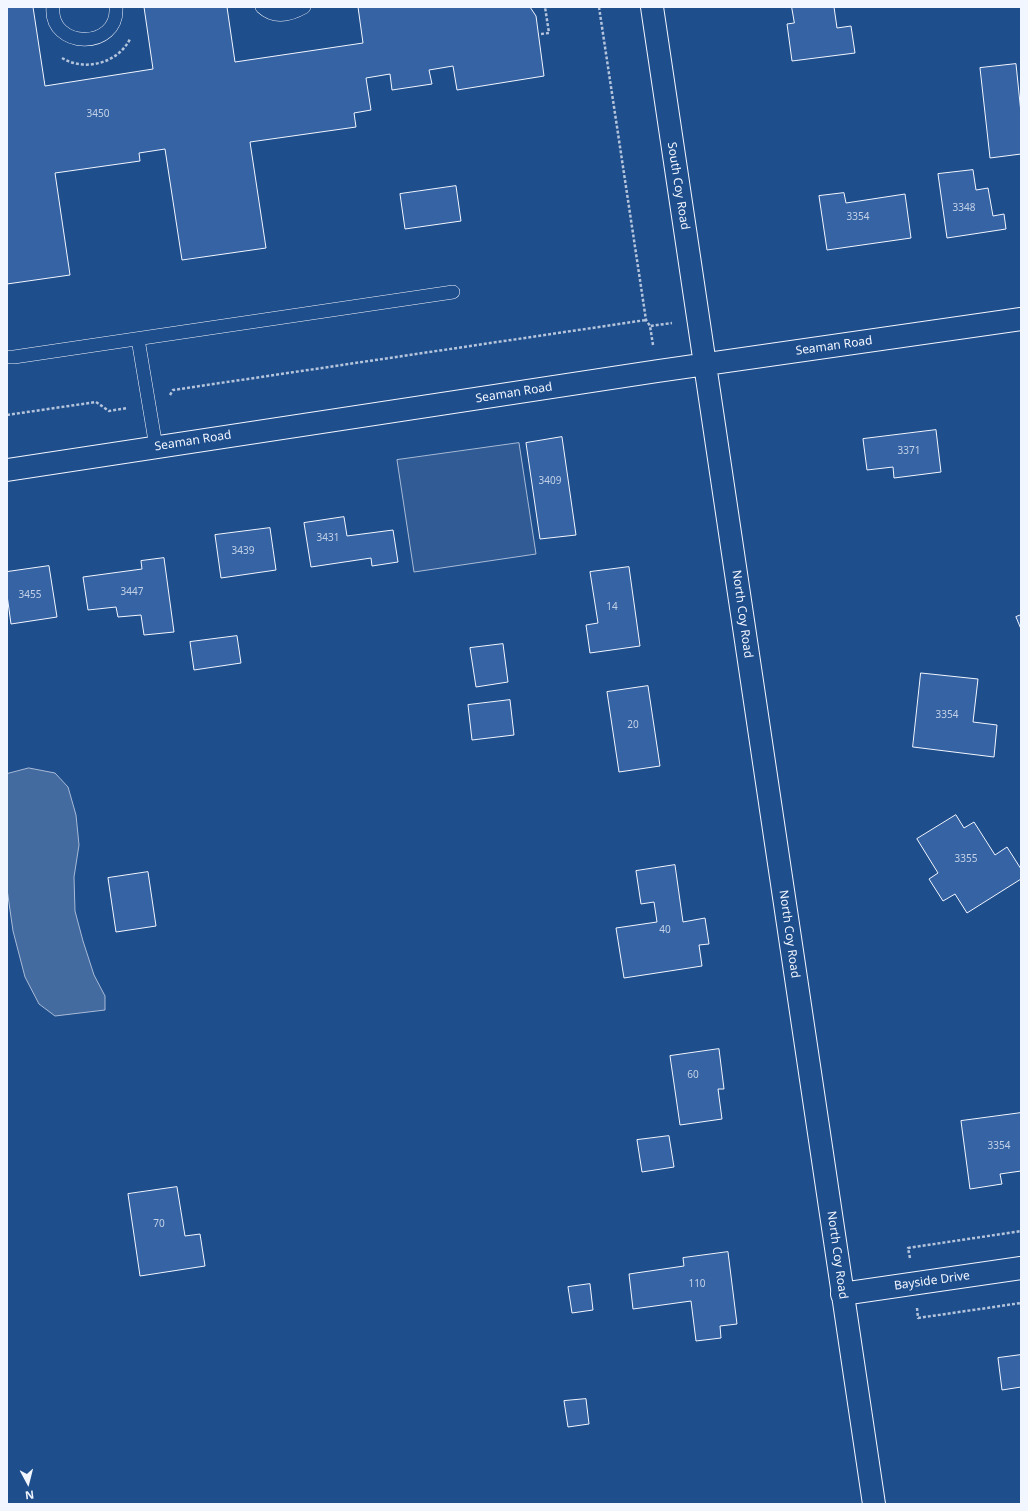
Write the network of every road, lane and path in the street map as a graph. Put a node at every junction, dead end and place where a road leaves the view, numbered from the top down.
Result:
1 (53, 7) edge
2 (116, 7) edge
3 (262, 7) edge
4 (304, 7) edge
5 (545, 7) edge
6 (599, 7) edge
7 (652, 7) edge
8 (541, 34) dead end
9 (452, 292) dead end
10 (698, 319) junction
11 (1021, 319) edge
12 (646, 320) junction
13 (650, 326) junction
14 (138, 339) junction
15 (7, 356) edge
16 (705, 364) junction
17 (658, 371) junction
18 (149, 405) junction
19 (7, 415) edge
20 (156, 447) junction
21 (7, 470) edge
22 (1021, 1231) edge
23 (908, 1248) dead end
24 (1021, 1268) edge
25 (842, 1294) junction
26 (1021, 1303) edge
27 (918, 1318) dead end
28 (874, 1504) edge

1 - 2 lane
3 - 4 lane
5 - 8 path
6 - 12 path
7 - 10 street, South Coy Road
9 - 14 lane
10 - 13 path
10 - 16 street, South Coy Road
11 - 16 street, Seaman Road
12 - 13 path
12 - 18 path
13 - 17 path
14 - 15 lane
14 - 18 lane
16 - 17 street, Seaman Road
16 - 25 street, North Coy Road
17 - 20 street, Seaman Road
18 - 19 path
18 - 20 lane
20 - 21 street, Seaman Road
22 - 23 path
24 - 25 street, Bayside Drive
25 - 28 street, North Coy Road
26 - 27 path

